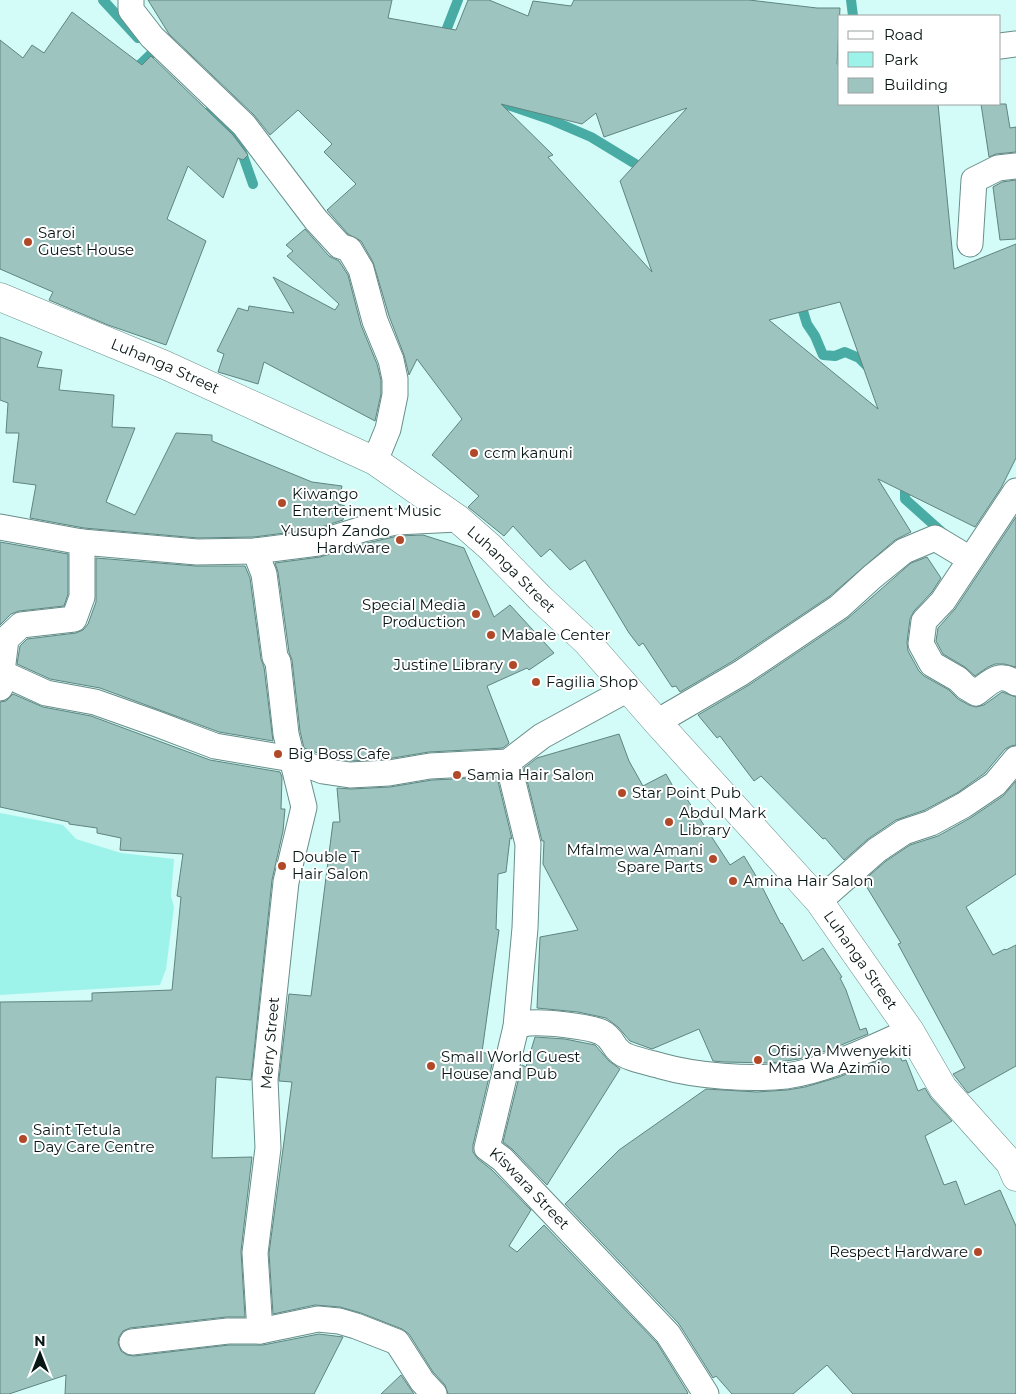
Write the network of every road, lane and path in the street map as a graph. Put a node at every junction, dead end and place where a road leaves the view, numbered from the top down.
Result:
1 (131, 0) edge
2 (1016, 44) edge
3 (1001, 46) edge
4 (1016, 166) edge
5 (970, 244) dead end
6 (0, 297) edge
7 (375, 461) junction
8 (1016, 491) edge
9 (458, 519) junction
10 (0, 527) edge
11 (82, 542) junction
12 (254, 551) junction
13 (970, 559) junction
14 (1, 680) edge
15 (1016, 683) edge
16 (628, 688) junction
17 (657, 722) junction
18 (292, 759) junction
19 (1016, 759) edge
20 (508, 762) junction
21 (819, 901) junction
22 (516, 1027) junction
23 (910, 1031) junction
24 (1014, 1166) edge
25 (260, 1330) junction
26 (132, 1342) dead end
27 (434, 1394) edge
28 (706, 1394) edge

1 - 7 street
2 - 3 street
4 - 5 street
6 - 7 street, Luhanga Street
7 - 9 street, Luhanga Street
8 - 13 street
9 - 12 street
9 - 16 street, Luhanga Street
10 - 11 street
11 - 12 street
11 - 14 street
12 - 18 street, Merry Street
13 - 15 street
13 - 17 street
14 - 18 street
16 - 17 street, Luhanga Street
16 - 20 street
17 - 21 street, Luhanga Street
18 - 20 street
18 - 25 street, Merry Street
19 - 21 street
20 - 22 street, Kiswara Street
21 - 23 street, Luhanga Street
22 - 23 street
22 - 28 street, Kiswara Street
23 - 24 street, Luhanga Street
25 - 26 street
25 - 27 street

